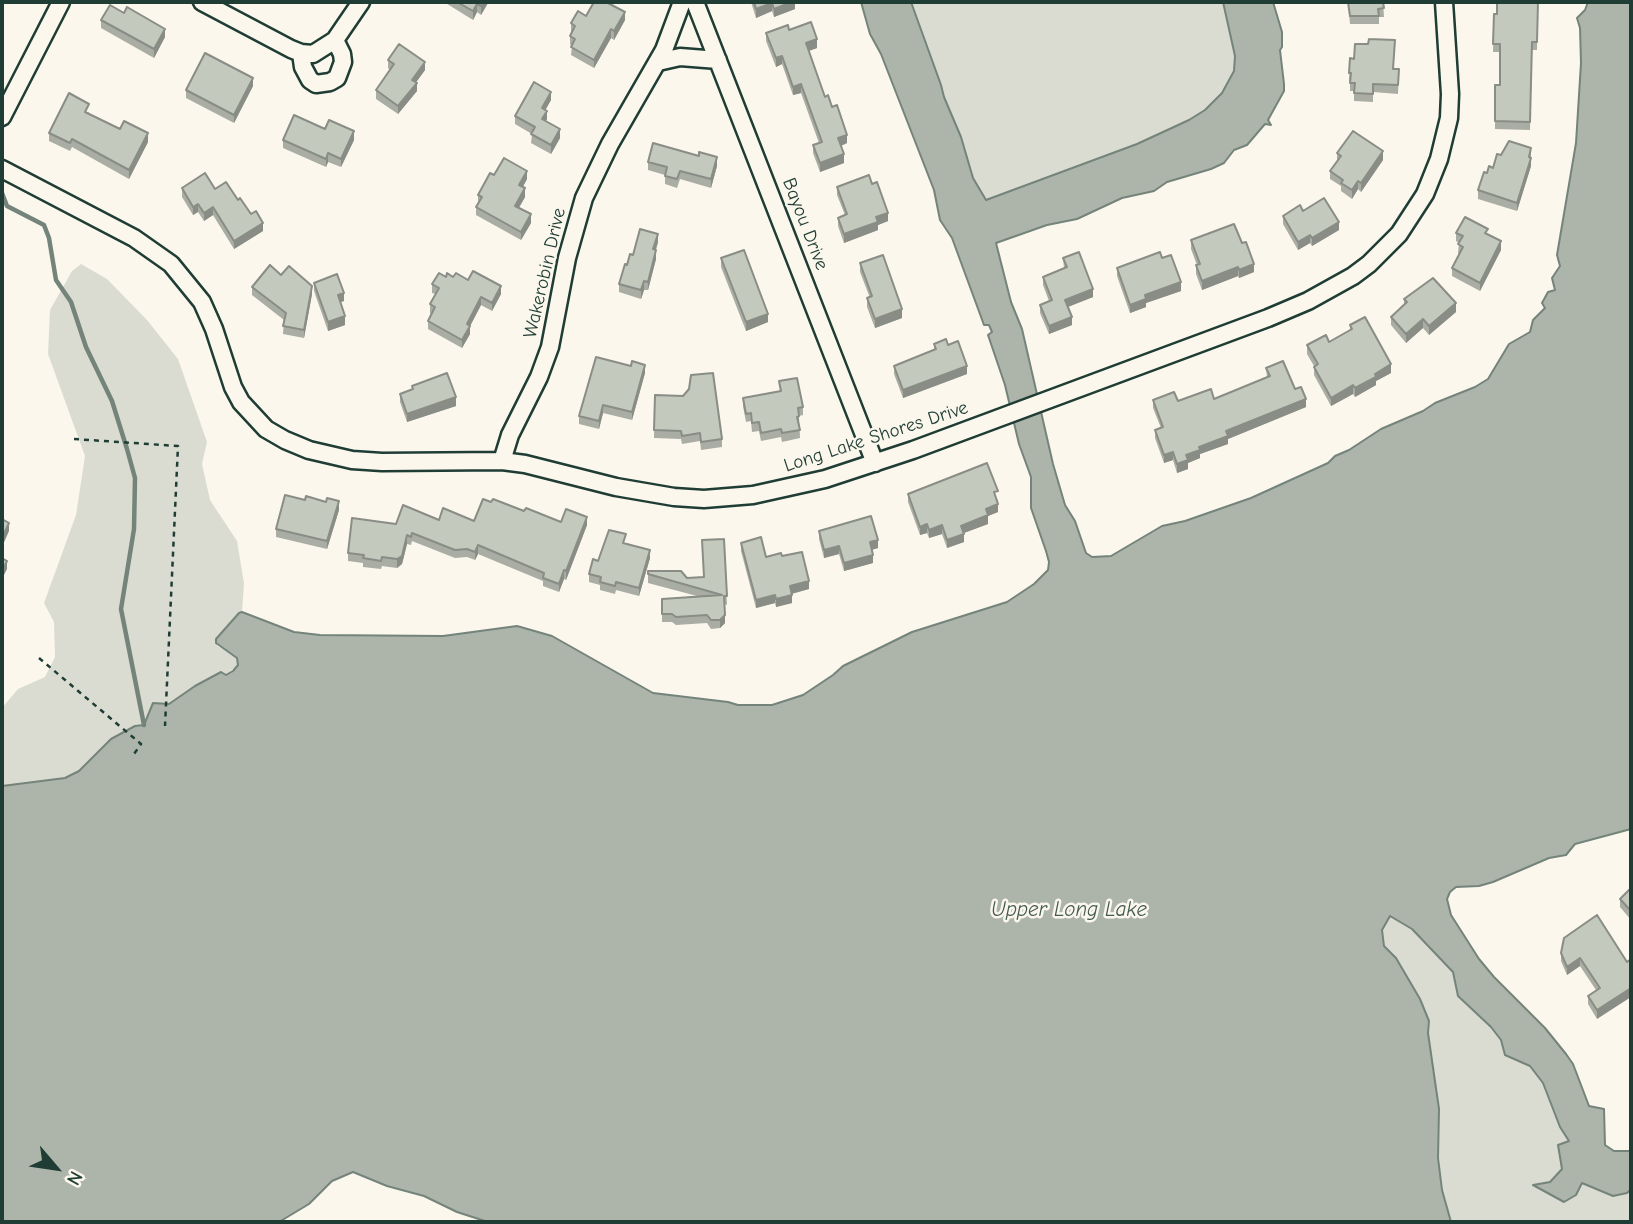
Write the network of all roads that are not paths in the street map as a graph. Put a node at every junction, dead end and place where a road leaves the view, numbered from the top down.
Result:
1 (61, 2) edge
2 (202, 2) edge
3 (361, 2) edge
4 (682, 2) edge
5 (695, 2) edge
6 (1444, 2) edge
7 (335, 40) junction
8 (300, 54) junction
9 (718, 60) junction
10 (658, 62) junction
11 (2, 117) edge
12 (2, 169) edge
13 (502, 461) junction
14 (875, 463) junction

1 - 11 street
2 - 8 street
3 - 7 street
4 - 10 street, Wakerobin Drive
5 - 9 street, Bayou Drive
6 - 14 street, Long Lake Shores Drive
7 - 8 street
7 - 8 street
9 - 10 street
9 - 14 street, Bayou Drive
10 - 13 street, Wakerobin Drive
12 - 13 street, Long Lake Shores Drive
13 - 14 street, Long Lake Shores Drive

